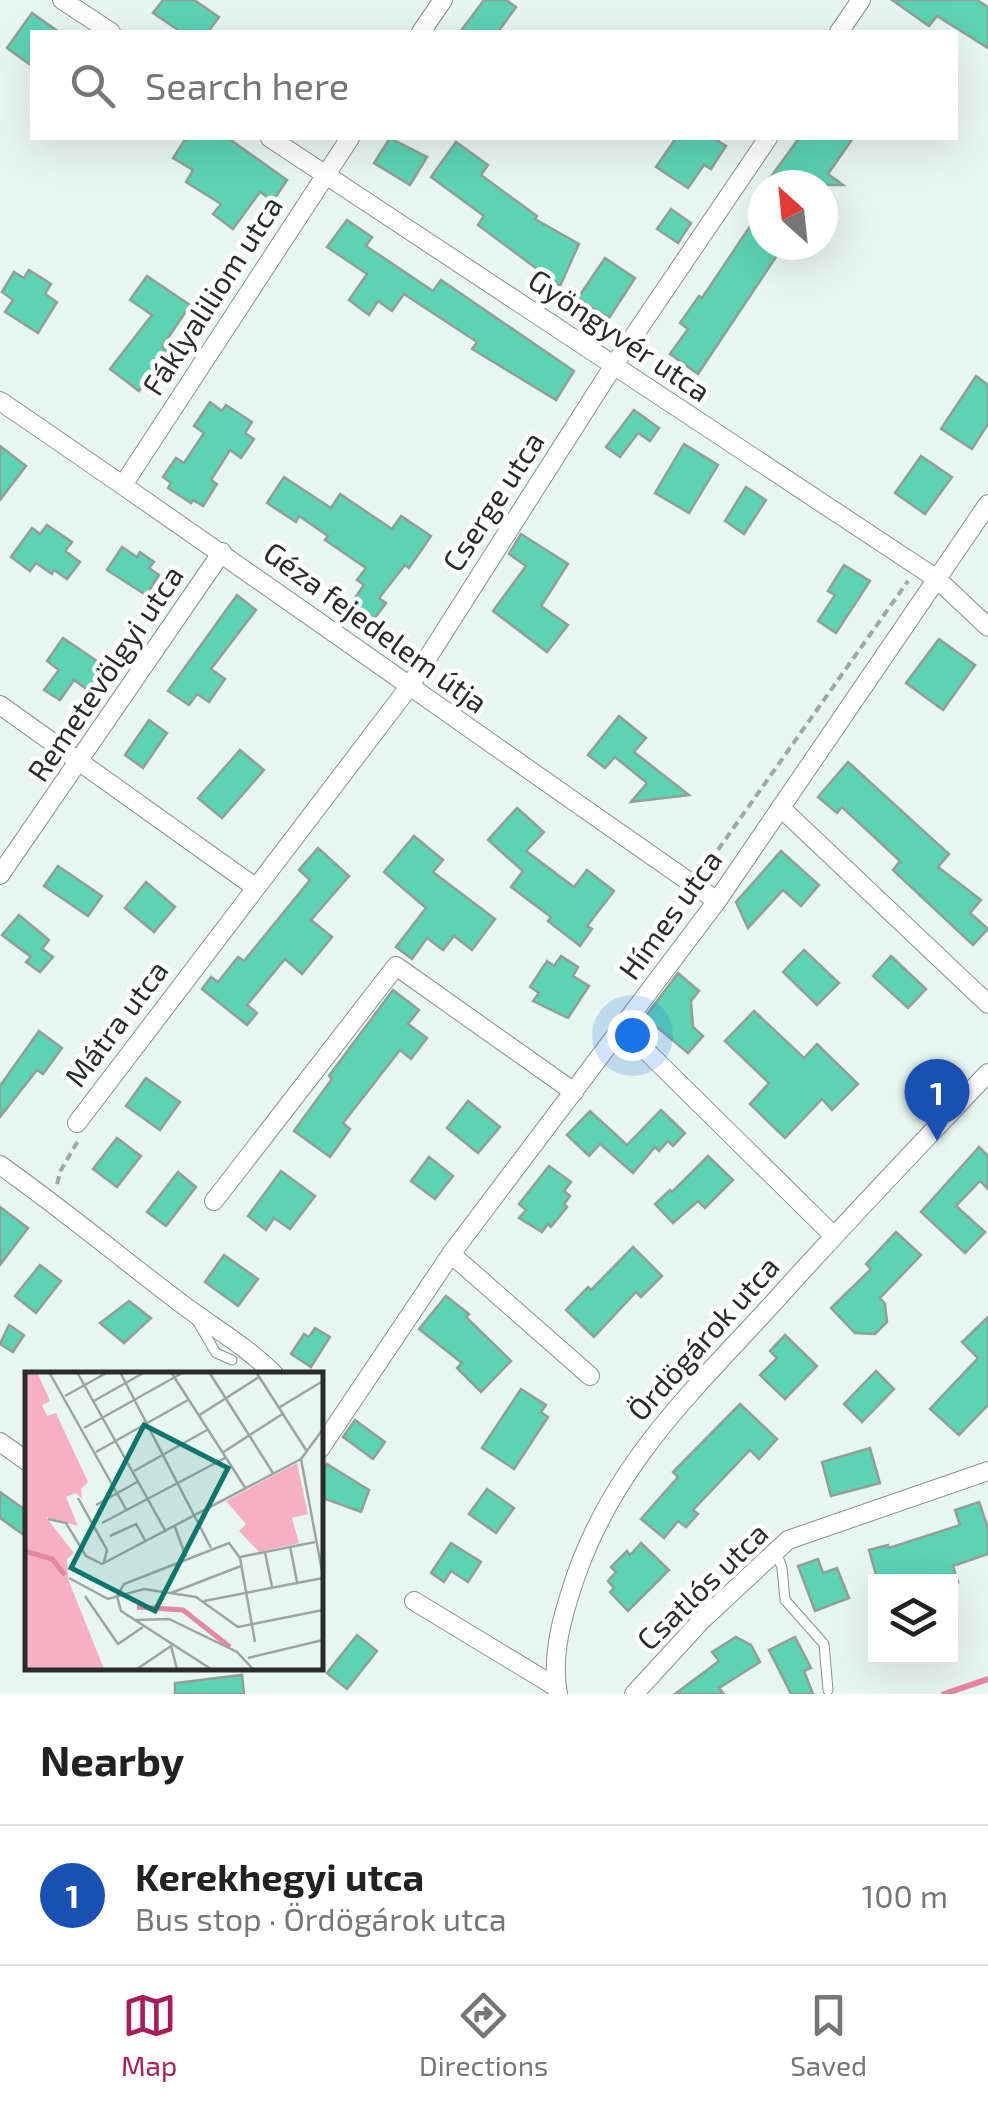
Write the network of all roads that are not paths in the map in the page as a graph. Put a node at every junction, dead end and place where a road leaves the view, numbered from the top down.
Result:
1 (62, 0) edge
2 (443, 0) edge
3 (861, 0) edge
4 (108, 30) edge
5 (422, 30) edge
6 (840, 30) edge
7 (273, 140) edge
8 (349, 140) edge
9 (767, 140) edge
10 (325, 174) junction
11 (614, 366) junction
12 (0, 401) edge
13 (123, 484) junction
14 (988, 504) edge
15 (222, 552) junction
16 (938, 579) junction
17 (988, 627) edge
18 (408, 687) junction
19 (0, 705) edge
20 (79, 763) junction
21 (781, 808) junction
22 (0, 876) edge
23 (255, 887) junction
24 (716, 901) junction
25 (988, 1004) edge
26 (623, 1028) junction
27 (988, 1073) edge
28 (574, 1092) junction
29 (77, 1123) road end
30 (0, 1166) edge
31 (214, 1201) dead end
32 (834, 1236) junction
33 (452, 1254) junction
34 (194, 1312) junction
35 (232, 1360) dead end
36 (272, 1372) edge
37 (590, 1376) dead end
38 (0, 1442) edge
39 (322, 1445) edge
40 (25, 1460) edge
41 (988, 1471) edge
42 (776, 1552) junction
43 (414, 1601) dead end
44 (557, 1690) edge
45 (828, 1690) dead end
46 (634, 1694) edge

1 - 4 street
2 - 5 street
3 - 6 street
7 - 10 street, Gyöngyvér utca
8 - 10 street, Fáklyaliliom utca
9 - 11 street, Cserge utca
10 - 11 street, Gyöngyvér utca
10 - 13 street, Fáklyaliliom utca
11 - 16 street, Gyöngyvér utca
11 - 18 street, Cserge utca
12 - 13 street, Géza fejedelem útja
13 - 15 street, Géza fejedelem útja
14 - 16 street, Hímes utca
15 - 18 street, Géza fejedelem útja
15 - 20 street, Remetevölgyi utca
16 - 17 street, Gyöngyvér utca
16 - 21 street, Hímes utca
18 - 23 street, Cserge utca
18 - 24 street, Géza fejedelem útja
19 - 20 street
20 - 22 street, Remetevölgyi utca
20 - 23 street
21 - 24 street, Hímes utca
21 - 25 street
23 - 29 street, Mátra utca
24 - 26 street, Hímes utca
26 - 28 street, Hímes utca
26 - 32 street
27 - 32 street, Ördögárok utca
28 - 31 street
28 - 33 street, Hímes utca
30 - 34 street
32 - 44 street, Ördögárok utca
33 - 37 street
33 - 39 street, Hímes utca
34 - 35 lane
34 - 36 street
38 - 40 street
41 - 42 street, Csatlós utca
42 - 45 lane
42 - 46 street, Csatlós utca
43 - 44 street

